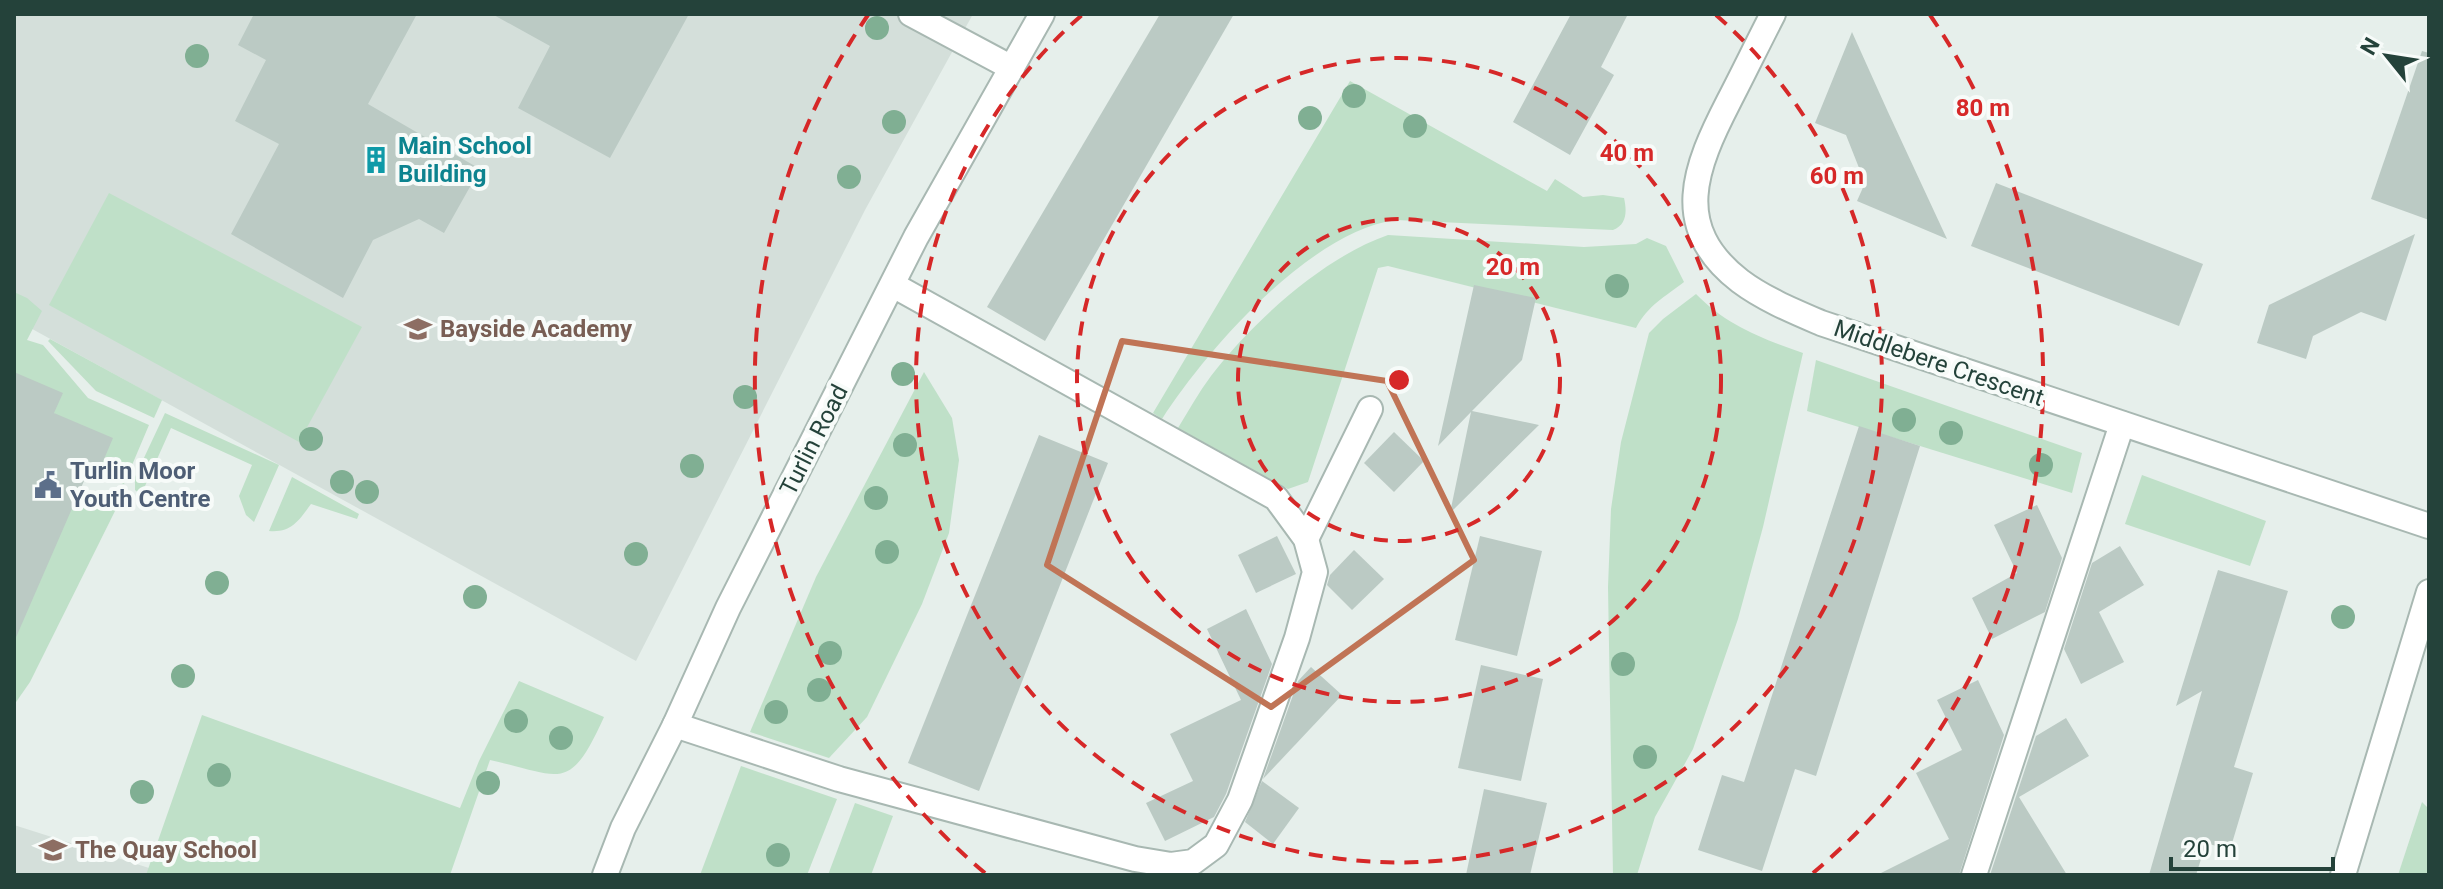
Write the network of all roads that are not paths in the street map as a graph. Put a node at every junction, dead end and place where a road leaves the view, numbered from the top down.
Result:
1 (911, 14) edge
2 (1042, 14) edge
3 (1773, 14) edge
4 (1012, 68) junction
5 (893, 285) junction
6 (1370, 409) dead end
7 (2122, 424) junction
8 (2429, 526) edge
9 (1306, 539) junction
10 (2429, 592) edge
11 (675, 725) junction
12 (605, 875) edge
13 (1974, 875) edge
14 (2343, 875) edge

1 - 4 street
2 - 4 street, Turlin Road
3 - 7 street, Middlebere Crescent
4 - 5 street, Turlin Road
5 - 9 street
5 - 11 street, Turlin Road
6 - 9 street
7 - 8 street, Middlebere Crescent
7 - 13 street
9 - 11 street
10 - 14 street
11 - 12 street, Turlin Road

